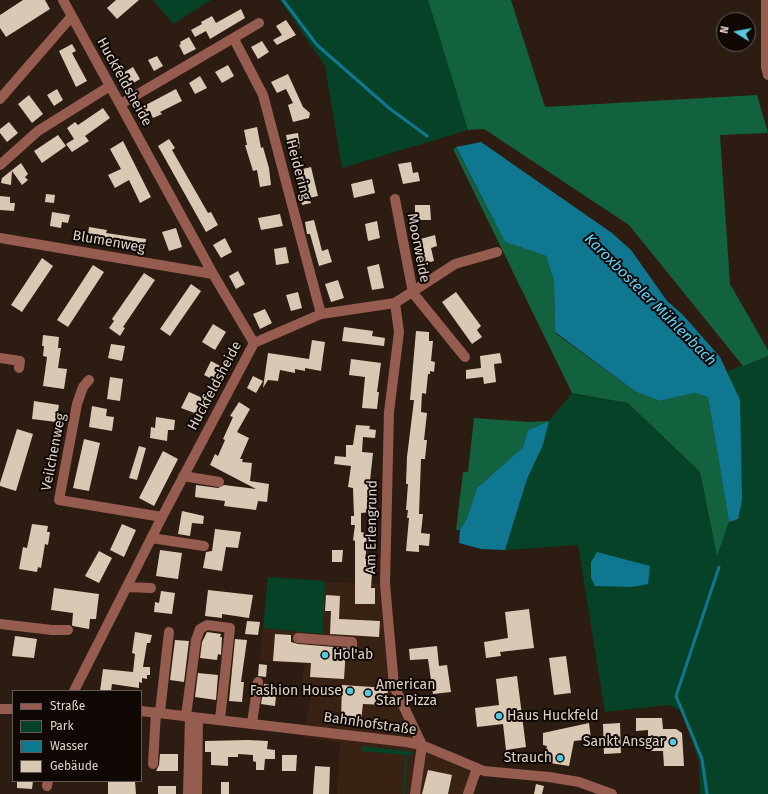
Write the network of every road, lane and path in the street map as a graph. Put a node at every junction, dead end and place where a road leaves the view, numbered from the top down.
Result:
1 (63, 0) edge
2 (766, 0) edge
3 (72, 16) junction
4 (767, 16) edge
5 (259, 23) dead end
6 (234, 39) junction
7 (768, 75) edge
8 (110, 86) junction
9 (0, 99) edge
10 (121, 104) junction
11 (0, 165) edge
12 (395, 199) dead end
13 (0, 238) edge
14 (497, 252) dead end
15 (213, 274) junction
16 (412, 292) junction
17 (395, 303) junction
18 (321, 314) junction
19 (254, 343) junction
20 (465, 357) dead end
21 (0, 358) edge
22 (18, 368) dead end
23 (89, 380) dead end
24 (183, 476) junction
25 (219, 482) dead end
26 (162, 517) junction
27 (151, 538) junction
28 (204, 546) dead end
29 (127, 587) junction
30 (151, 588) dead end
31 (0, 624) edge
32 (68, 630) dead end
33 (169, 632) dead end
34 (298, 638) dead end
35 (352, 648) dead end
36 (258, 682) dead end
37 (75, 690) edge
38 (0, 709) edge
39 (12, 709) edge
40 (142, 711) edge
41 (158, 712) junction
42 (191, 717) junction
43 (220, 719) junction
44 (252, 723) junction
45 (422, 745) junction
46 (153, 764) dead end
47 (477, 768) junction
48 (188, 794) edge
49 (196, 794) edge
50 (415, 794) edge
51 (468, 794) edge
52 (612, 794) edge

1 - 3 street, Huckfeldsheide
2 - 4 street
3 - 8 street, Huckfeldsheide
3 - 9 street
4 - 7 street
5 - 6 street
6 - 10 street
6 - 18 street, Heidering
8 - 10 street, Huckfeldsheide
8 - 11 street
10 - 15 street, Huckfeldsheide
12 - 16 street, Moorweide
13 - 15 street, Blumenweg
14 - 16 street
15 - 19 street, Huckfeldsheide
16 - 17 street
16 - 20 street, Moorweide
17 - 18 street
17 - 45 street, Am Erlengrund
18 - 19 street
19 - 24 street, Huckfeldsheide
21 - 22 street
23 - 26 street, Veilchenweg
24 - 25 street
24 - 26 street, Huckfeldsheide
26 - 27 street, Huckfeldsheide
27 - 28 street
27 - 29 street, Huckfeldsheide
29 - 30 street
29 - 37 street, Huckfeldsheide
31 - 32 street
33 - 41 street
34 - 35 street
36 - 44 street
38 - 39 street
40 - 41 street, Bahnhofstraße
41 - 42 street, Bahnhofstraße
41 - 46 street
42 - 43 street, Bahnhofstraße
42 - 43 street
42 - 48 street
42 - 49 street
43 - 44 street, Bahnhofstraße
44 - 45 street, Bahnhofstraße
45 - 47 street, Bahnhofstraße
45 - 50 street
47 - 51 street
47 - 52 street, Bahnhofstraße

